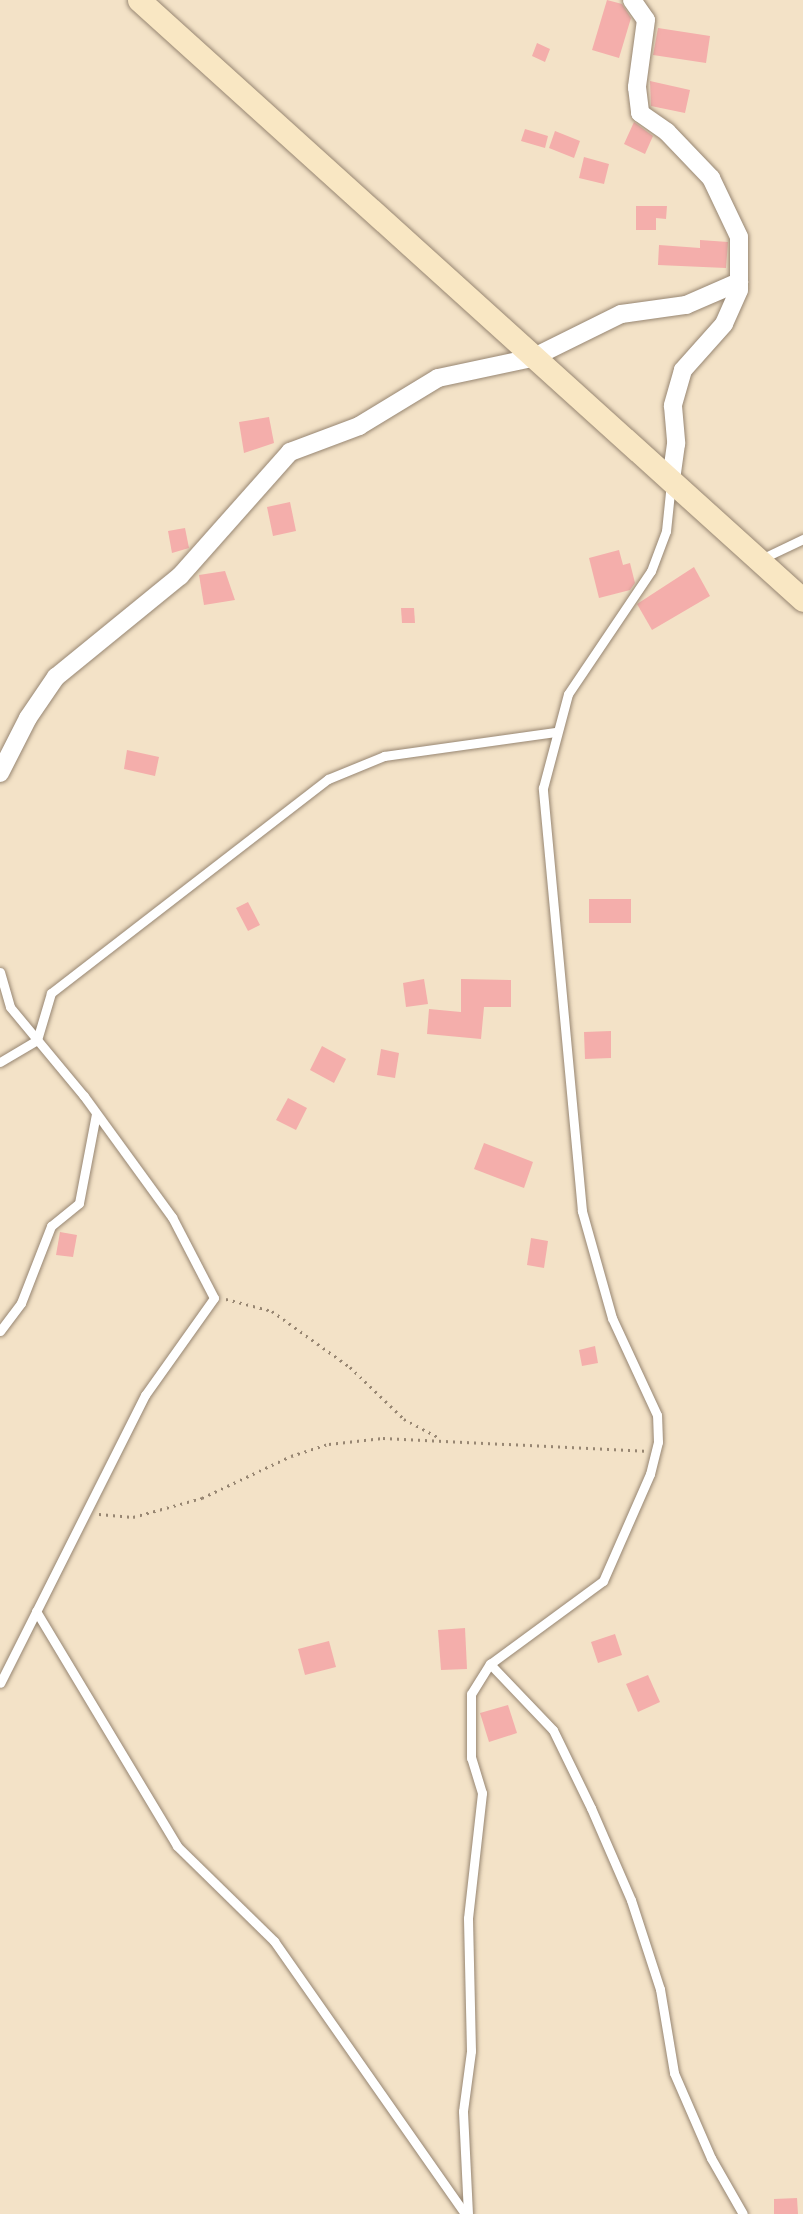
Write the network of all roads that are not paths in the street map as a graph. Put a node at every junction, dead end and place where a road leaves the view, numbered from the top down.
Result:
1 (139, 0) edge
2 (632, 0) edge
3 (739, 282) junction
4 (532, 358) junction
5 (671, 479) junction
6 (803, 539) edge
7 (759, 560) junction
8 (803, 600) edge
9 (555, 732) junction
10 (0, 773) edge
11 (0, 972) edge
12 (37, 1040) junction
13 (0, 1062) edge
14 (96, 1114) junction
15 (0, 1331) edge
16 (36, 1611) junction
17 (490, 1664) junction
18 (0, 1683) edge
19 (467, 2214) edge
20 (743, 2214) edge

1 - 4 street
2 - 3 street
3 - 4 street
3 - 5 street
4 - 5 street
4 - 10 street
5 - 7 street
5 - 9 lane
6 - 7 lane
7 - 8 street
9 - 12 lane
9 - 17 lane
11 - 12 lane
12 - 13 lane
12 - 14 lane
14 - 15 lane
14 - 16 lane
16 - 18 lane
16 - 19 lane
17 - 19 lane
17 - 20 lane

